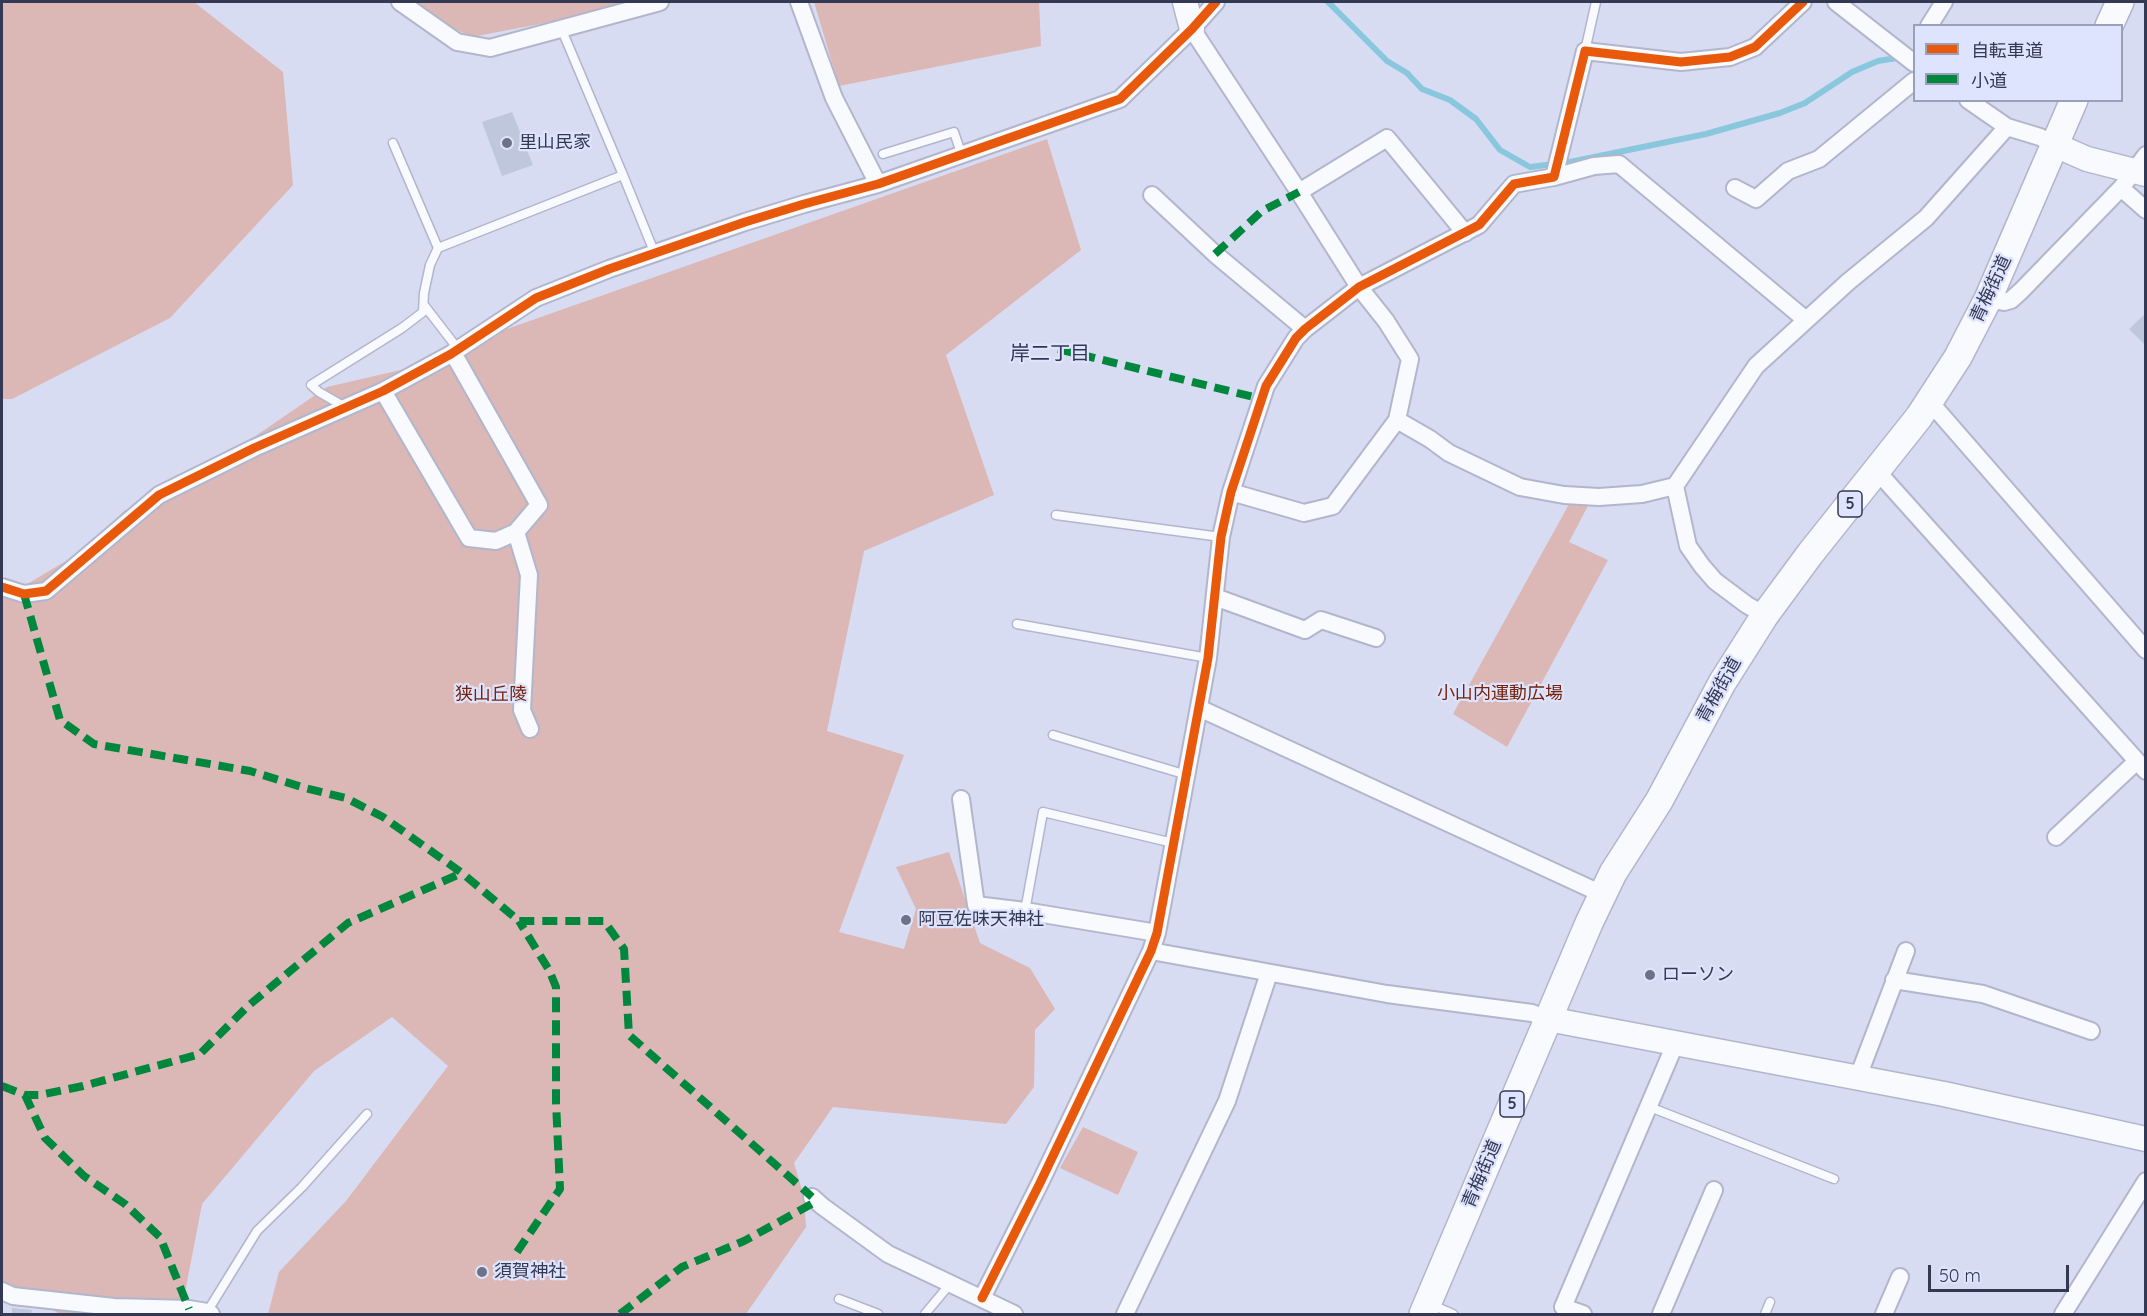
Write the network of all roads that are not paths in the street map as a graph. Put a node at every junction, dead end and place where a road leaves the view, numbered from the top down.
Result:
1 (400, 2) edge
2 (660, 2) edge
3 (799, 2) edge
4 (1185, 2) edge
5 (1216, 2) edge
6 (1596, 2) edge
7 (1803, 2) edge
8 (1836, 2) edge
9 (1944, 2) edge
10 (2120, 2) edge
11 (611, 7) edge
12 (1930, 24) edge
13 (2110, 24) edge
14 (561, 28) junction
15 (1192, 29) junction
16 (1585, 51) junction
17 (1913, 57) edge
18 (1913, 82) edge
19 (1971, 102) edge
20 (2073, 102) edge
21 (2007, 127) junction
22 (393, 143) dead end
23 (2055, 145) junction
24 (883, 154) dead end
25 (962, 156) junction
26 (1556, 167) junction
27 (2136, 172) edge
28 (622, 175) junction
29 (878, 184) junction
30 (1735, 188) dead end
31 (1299, 192) junction
32 (1152, 195) dead end
33 (2145, 210) edge
34 (1465, 233) junction
35 (438, 248) junction
36 (655, 254) junction
37 (1359, 287) junction
38 (1988, 299) junction
39 (424, 305) junction
40 (1806, 320) junction
41 (1305, 329) junction
42 (455, 351) junction
43 (383, 391) junction
44 (1930, 402) junction
45 (346, 407) junction
46 (1396, 420) junction
47 (1877, 471) junction
48 (1675, 486) junction
49 (1231, 492) junction
50 (1056, 515) dead end
51 (516, 532) junction
52 (1221, 537) junction
53 (2, 588) edge
54 (1215, 597) junction
55 (1765, 615) junction
56 (1017, 624) dead end
57 (1376, 638) dead end
58 (2145, 650) edge
59 (1208, 658) junction
60 (1199, 708) junction
61 (530, 729) dead end
62 (1053, 735) dead end
63 (2141, 766) edge
64 (1187, 775) junction
65 (961, 799) dead end
66 (2056, 837) dead end
67 (1173, 843) junction
68 (1602, 894) junction
69 (1025, 911) junction
70 (1157, 933) junction
71 (1150, 951) junction
72 (1906, 951) dead end
73 (1269, 973) junction
74 (1894, 980) junction
75 (1548, 1019) junction
76 (2091, 1031) dead end
77 (1676, 1042) junction
78 (1858, 1077) junction
79 (1647, 1106) junction
80 (367, 1114) dead end
81 (2145, 1139) edge
82 (1834, 1179) dead end
83 (2145, 1181) edge
84 (1714, 1190) dead end
85 (812, 1197) dead end
86 (1900, 1277) dead end
87 (950, 1284) junction
88 (2, 1290) edge
89 (982, 1298) junction
90 (839, 1299) dead end
91 (1770, 1302) dead end
92 (1425, 1309) edge
93 (1558, 1311) edge
94 (209, 1313) edge
95 (878, 1314) edge
96 (925, 1314) edge
97 (1014, 1314) edge
98 (1125, 1314) edge
99 (1453, 1314) edge
100 (1583, 1314) edge
101 (1661, 1314) edge
102 (1765, 1314) edge
103 (1884, 1314) edge
104 (2063, 1314) edge

1 - 14 street
2 - 11 street
3 - 29 street
4 - 15 street
5 - 15 street
6 - 16 lane
7 - 16 street
8 - 17 street
9 - 12 street
10 - 13 main road
11 - 14 street
14 - 28 lane
15 - 25 street
15 - 31 street
16 - 26 street
18 - 30 street
19 - 21 street
20 - 23 main road, 青梅街道 / 5
21 - 23 street
21 - 40 street
22 - 35 lane
23 - 27 street
23 - 38 main road, 青梅街道 / 5
24 - 25 lane
25 - 29 street
26 - 34 street
26 - 40 street
27 - 33 street
27 - 38 street
28 - 35 lane
28 - 36 lane
29 - 36 street
31 - 34 street
31 - 37 street
32 - 41 street
34 - 37 street
35 - 39 lane
36 - 42 street
37 - 41 street
37 - 46 street
38 - 44 main road, 青梅街道 / 5
39 - 42 lane
39 - 45 lane
40 - 48 street
41 - 49 street
42 - 43 street
42 - 51 street
43 - 45 street
43 - 51 street
44 - 47 main road, 青梅街道 / 5
44 - 58 street
45 - 53 street
46 - 48 street
46 - 49 street
47 - 55 main road, 青梅街道 / 5
47 - 63 street
48 - 55 street
49 - 52 street
50 - 52 lane
51 - 61 street
52 - 54 street
54 - 57 street
54 - 59 street
55 - 68 main road, 青梅街道 / 5
56 - 59 lane
59 - 60 street
60 - 64 street
60 - 68 street
62 - 64 lane
63 - 66 street
64 - 67 street
65 - 69 street
67 - 69 lane
67 - 70 street
68 - 75 main road, 青梅街道 / 5
69 - 70 street
70 - 71 street
71 - 73 street
71 - 89 street
72 - 74 street
73 - 75 street
73 - 98 street
74 - 76 street
74 - 78 street
75 - 77 street
75 - 92 main road, 青梅街道 / 5
77 - 78 street
77 - 79 street
78 - 81 street
79 - 82 lane
79 - 93 street
80 - 94 lane
83 - 104 street
84 - 101 street
85 - 87 street
86 - 103 street
87 - 89 street
87 - 96 lane
88 - 94 street
89 - 97 street
90 - 95 lane
91 - 102 lane
92 - 99 lane
93 - 100 street

